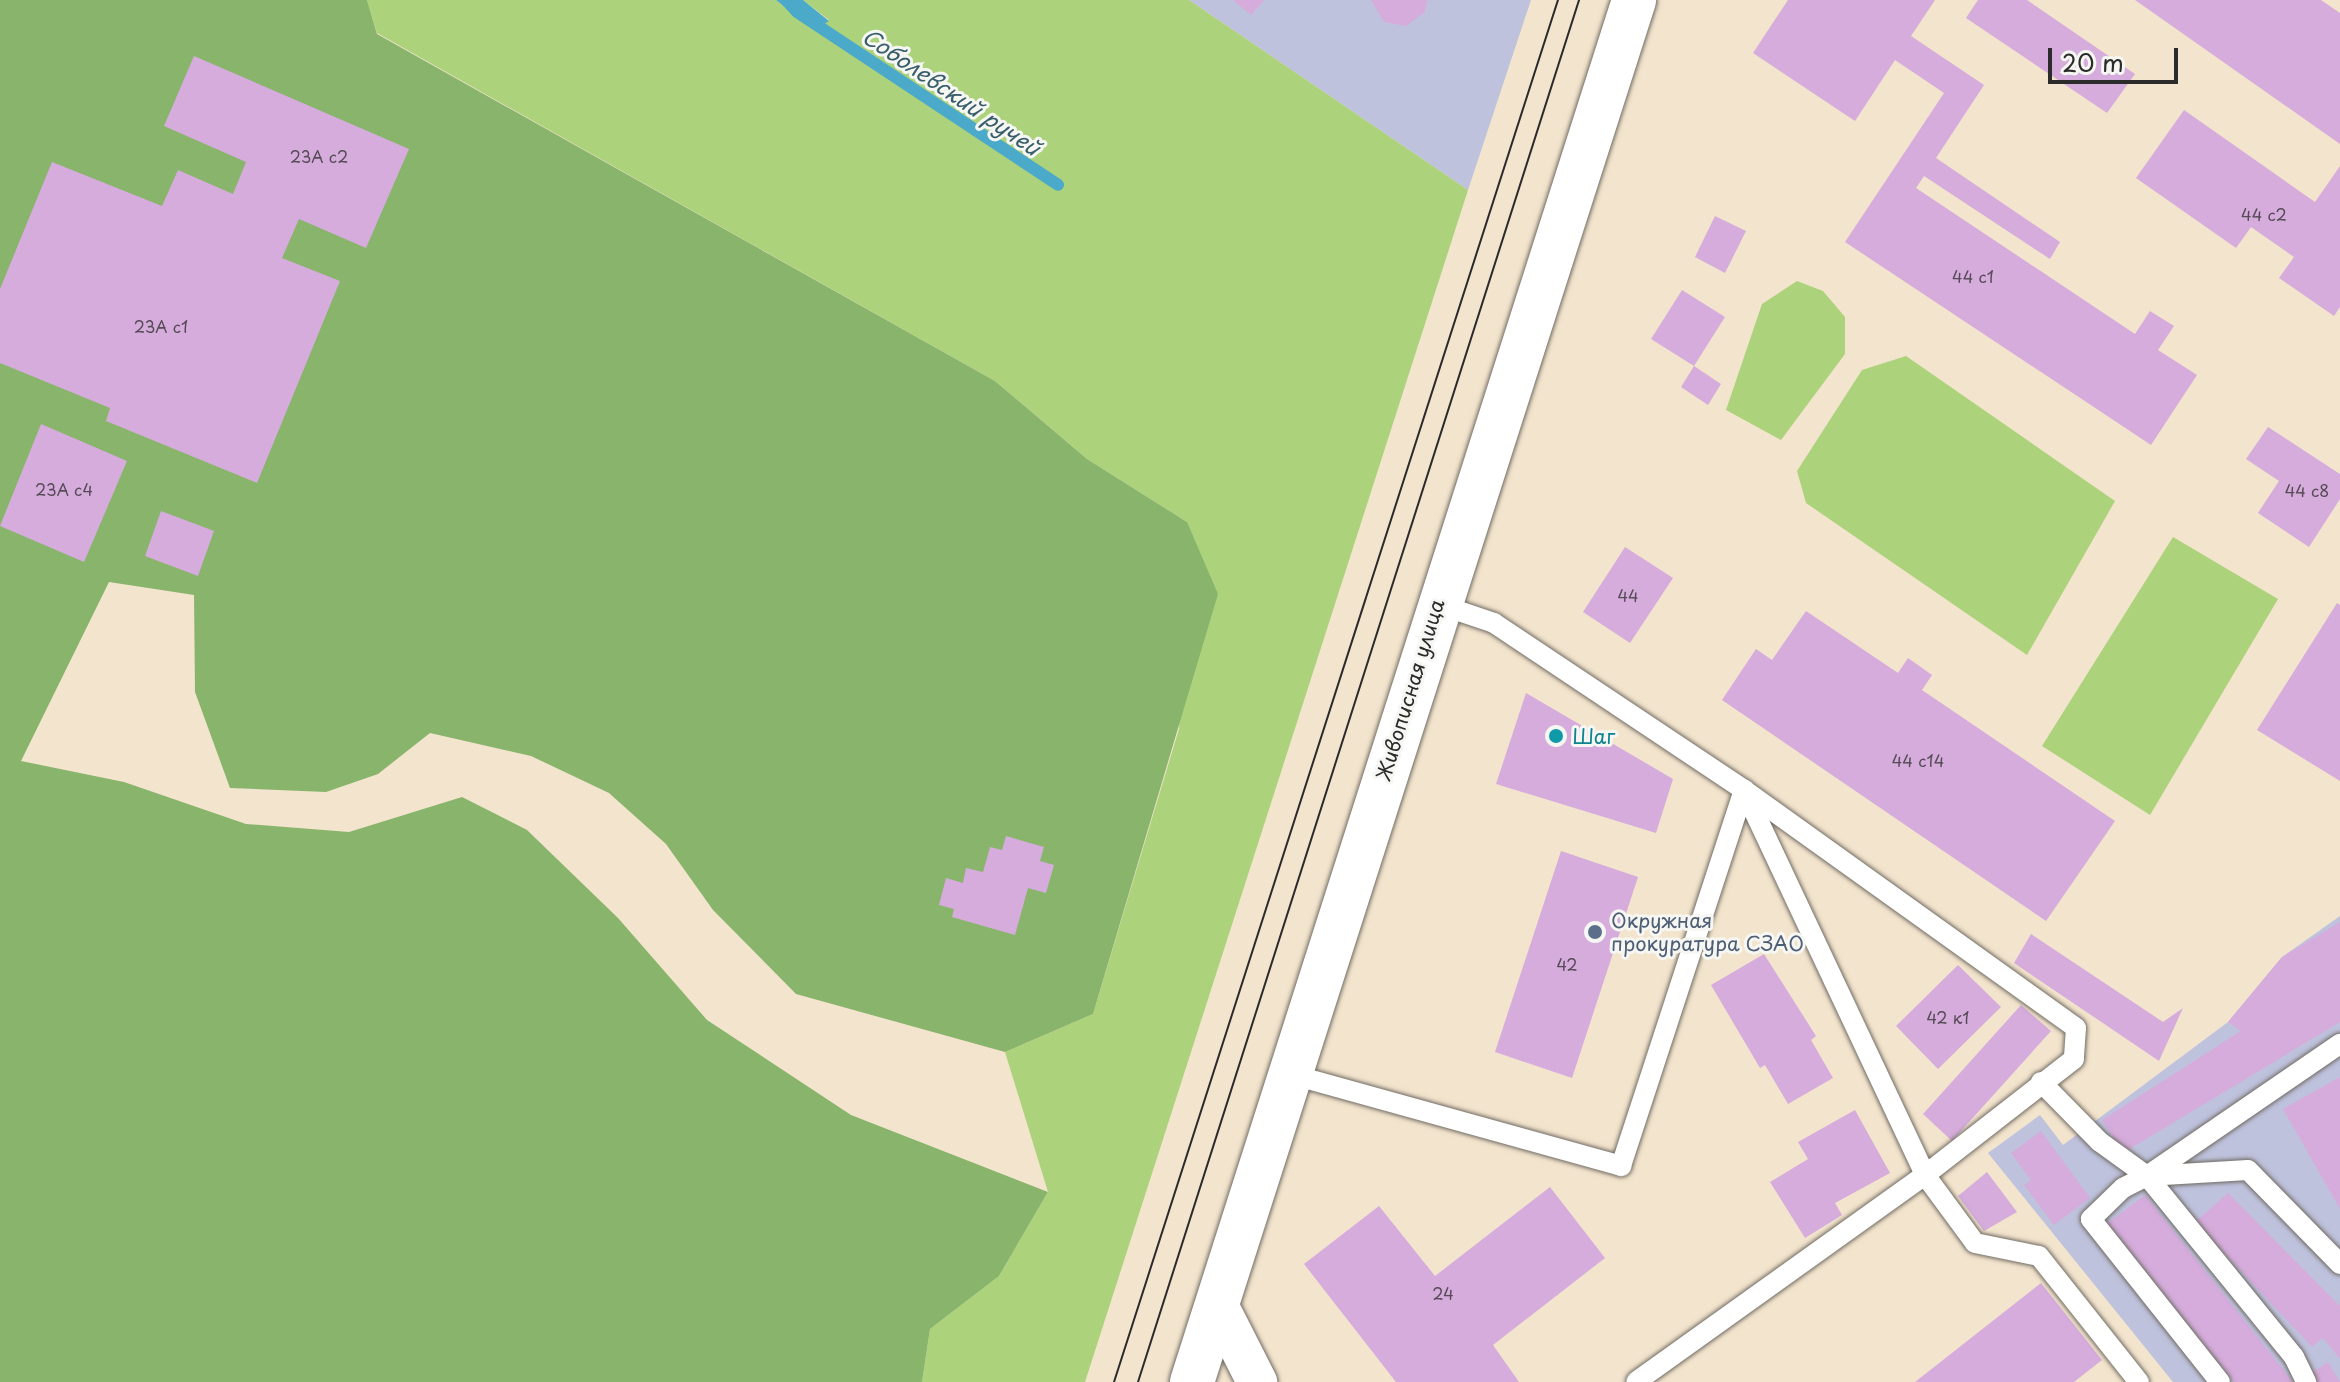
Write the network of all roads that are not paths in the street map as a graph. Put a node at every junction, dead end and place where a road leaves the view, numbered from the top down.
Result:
1 (1634, 0) edge
2 (1437, 603) junction
3 (1744, 790) junction
4 (2340, 1044) edge
5 (1290, 1074) junction
6 (2041, 1082) junction
7 (1925, 1175) junction
8 (2147, 1176) junction
9 (2340, 1264) edge
10 (1217, 1303) junction
11 (1192, 1382) edge
12 (1257, 1382) edge
13 (1636, 1382) edge
14 (2139, 1382) edge
15 (2220, 1382) edge
16 (2306, 1382) edge

1 - 2 street, Живописная улица
2 - 3 lane
2 - 5 street, Живописная улица
3 - 5 lane
3 - 6 lane
3 - 7 lane
4 - 8 lane
5 - 10 street, Живописная улица
6 - 7 lane
6 - 8 lane
7 - 13 lane
7 - 14 lane
8 - 9 lane
8 - 15 lane
8 - 16 lane
10 - 11 street, Живописная улица
10 - 12 street

